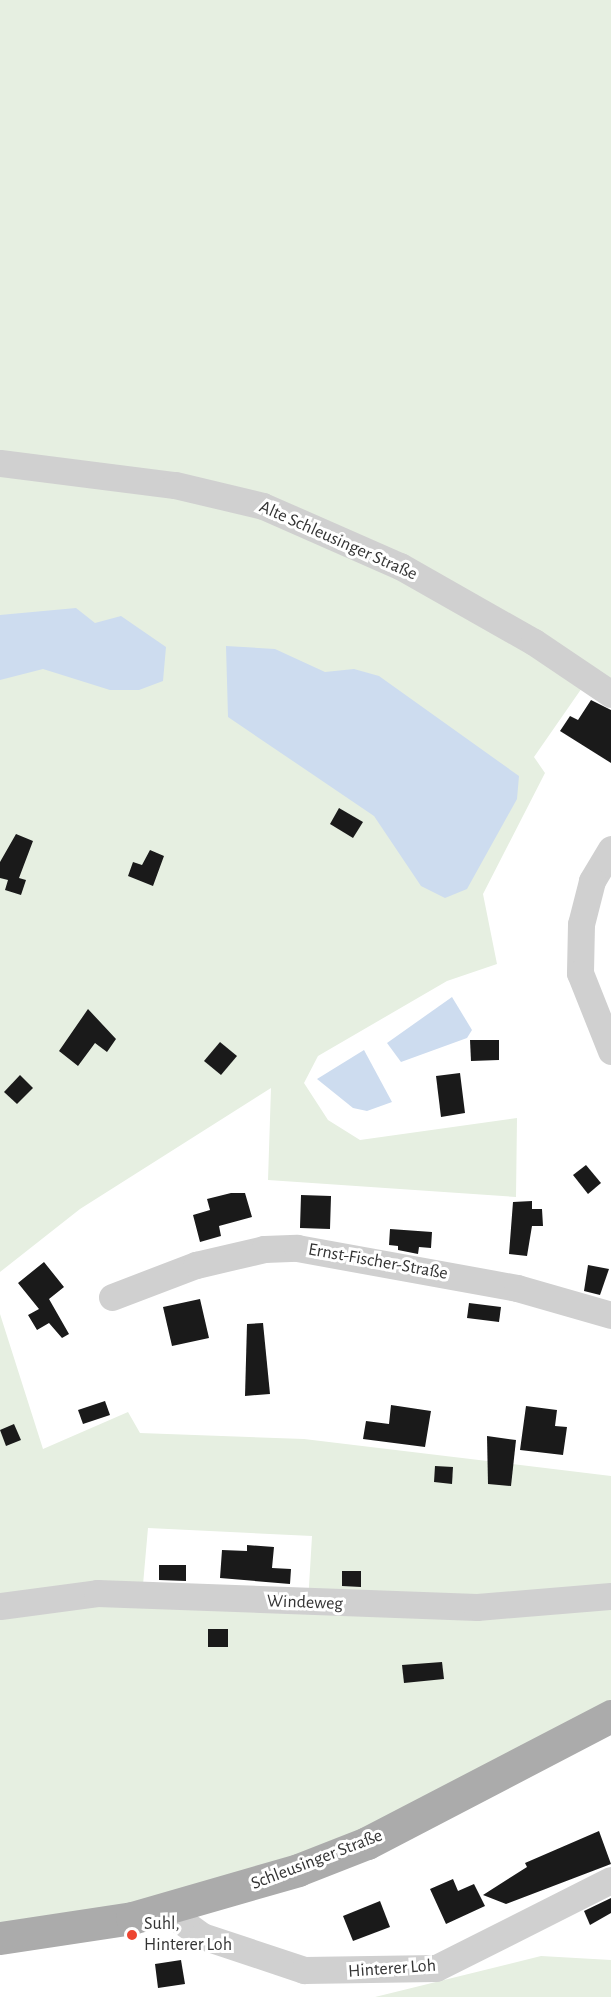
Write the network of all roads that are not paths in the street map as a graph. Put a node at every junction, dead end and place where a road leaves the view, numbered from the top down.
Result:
1 (1, 464) edge
2 (611, 694) edge
3 (611, 849) edge
4 (611, 1051) edge
5 (112, 1297) dead end
6 (611, 1315) edge
7 (611, 1596) edge
8 (0, 1606) edge
9 (611, 1716) edge
10 (611, 1880) edge
11 (166, 1910) junction
12 (0, 1938) edge

1 - 2 street, Alte Schleusinger Straße
3 - 4 street
5 - 6 street, Ernst-Fischer-Straße
7 - 8 street, Windeweg
9 - 11 main road, Schleusinger Straße
10 - 11 street, Hinterer Loh
11 - 12 main road, Schleusinger Straße

